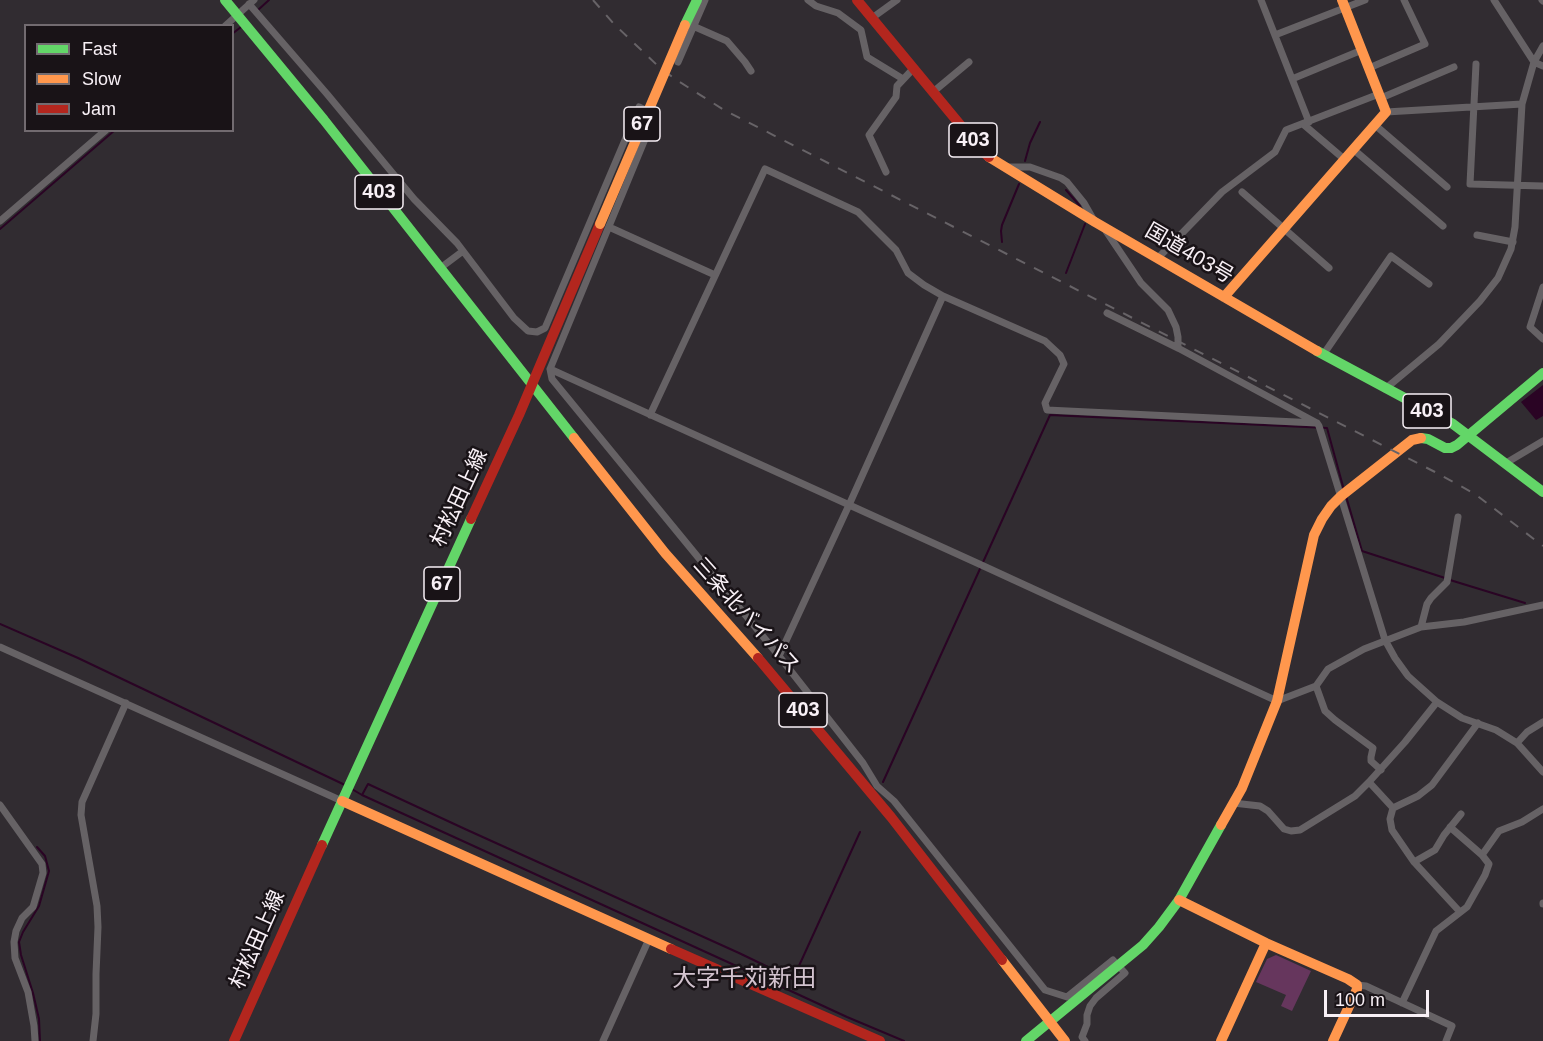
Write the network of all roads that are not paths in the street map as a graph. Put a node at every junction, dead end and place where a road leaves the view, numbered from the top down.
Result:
1 (225, 0) edge
2 (697, 0) edge
3 (705, 0) edge
4 (808, 0) edge
5 (857, 0) edge
6 (897, 0) edge
7 (1261, 0) edge
8 (1365, 0) edge
9 (1404, 0) edge
10 (1494, 0) edge
11 (251, 2) edge
12 (819, 3) edge
13 (1343, 4) edge
14 (237, 15) junction
15 (872, 18) junction
16 (227, 24) edge
17 (689, 25) junction
18 (1275, 35) junction
19 (1543, 46) edge
20 (1362, 50) junction
21 (678, 62) dead end
22 (969, 62) dead end
23 (1534, 62) junction
24 (1476, 64) dead end
25 (1543, 66) edge
26 (1454, 67) dead end
27 (1369, 68) junction
28 (913, 69) junction
29 (751, 71) dead end
30 (903, 79) junction
31 (1292, 79) junction
32 (933, 92) junction
33 (1380, 96) junction
34 (1522, 104) junction
35 (1474, 107) junction
36 (1386, 112) junction
37 (1306, 123) junction
38 (1375, 124) junction
39 (104, 132) edge
40 (1353, 149) junction
41 (1344, 159) junction
42 (1005, 167) junction
43 (886, 172) dead end
44 (1517, 185) junction
45 (1543, 186) edge
46 (1447, 187) dead end
47 (1242, 192) dead end
48 (0, 221) edge
49 (1099, 224) junction
50 (604, 225) junction
51 (1443, 226) dead end
52 (1283, 229) junction
53 (1477, 235) dead end
54 (1513, 242) junction
55 (463, 251) junction
56 (1158, 258) junction
57 (1329, 268) dead end
58 (439, 269) junction
59 (715, 275) junction
60 (1429, 284) dead end
61 (1543, 287) edge
62 (943, 296) junction
63 (1224, 297) junction
64 (1107, 313) dead end
65 (1543, 339) edge
66 (1178, 348) junction
67 (1323, 354) junction
68 (550, 369) junction
69 (1543, 373) edge
70 (531, 386) junction
71 (1385, 389) junction
72 (650, 415) junction
73 (1317, 423) junction
74 (1468, 435) junction
75 (1543, 441) edge
76 (1506, 463) junction
77 (1543, 492) edge
78 (1341, 496) junction
79 (849, 506) junction
80 (1458, 517) dead end
81 (1543, 605) edge
82 (1421, 627) junction
83 (1385, 640) junction
84 (0, 647) edge
85 (778, 656) junction
86 (1316, 686) junction
87 (1277, 701) junction
88 (1437, 702) junction
89 (126, 704) junction
90 (1543, 722) edge
91 (1478, 723) junction
92 (1517, 742) junction
93 (1381, 770) junction
94 (1543, 772) edge
95 (1369, 782) junction
96 (344, 796) junction
97 (1233, 803) junction
98 (0, 805) edge
99 (1393, 808) junction
100 (1543, 809) edge
101 (1461, 814) dead end
102 (1450, 827) junction
103 (1482, 855) junction
104 (1413, 862) junction
105 (1179, 900) junction
106 (1460, 912) junction
107 (649, 939) junction
108 (1266, 943) junction
109 (1119, 965) junction
110 (1357, 985) junction
111 (1402, 1003) junction
112 (1049, 1021) junction
113 (34, 1041) edge
114 (93, 1041) edge
115 (234, 1041) edge
116 (603, 1041) edge
117 (880, 1041) edge
118 (1026, 1041) edge
119 (1065, 1041) edge
120 (1085, 1041) edge
121 (1221, 1041) edge
122 (1333, 1041) edge
123 (1446, 1041) edge

1 - 14 main road, 403
2 - 17 main road, 村松田上線 / 67
3 - 17 street
4 - 12 street
5 - 15 main road, 国道403号 / 403
6 - 15 street
7 - 18 street
8 - 13 street
9 - 27 street
10 - 23 street
11 - 14 street
11 - 55 street
12 - 30 street
13 - 18 street
13 - 20 main road
14 - 16 street
14 - 58 main road, 403
15 - 28 main road, 国道403号 / 403
17 - 21 street
17 - 29 street
17 - 50 main road, 村松田上線 / 67, bridge
18 - 31 street
19 - 23 street
20 - 27 main road
20 - 31 street
22 - 32 street
23 - 25 street
23 - 34 street
24 - 35 street
26 - 33 street
27 - 33 main road
28 - 30 street
28 - 32 main road, 国道403号 / 403
30 - 43 street
31 - 37 street
32 - 42 main road, 国道403号 / 403
33 - 36 main road
33 - 37 street
34 - 35 street
34 - 44 street
35 - 36 street
35 - 44 street
36 - 38 main road
37 - 41 street
37 - 56 street
38 - 40 main road
38 - 46 street
39 - 48 street
40 - 41 main road
40 - 51 street
41 - 52 main road
42 - 49 main road, 国道403号 / 403
42 - 49 street
44 - 45 street
44 - 54 street
47 - 52 street
49 - 56 main road, 国道403号 / 403
49 - 66 street
50 - 55 street
50 - 59 street
50 - 68 street
50 - 70 main road, 村松田上線 / 67
52 - 57 street
52 - 63 main road
53 - 54 street
54 - 71 street
55 - 58 street
56 - 63 main road, 国道403号 / 403
58 - 70 main road, 403
59 - 62 street
59 - 72 street
60 - 67 street
61 - 65 street
62 - 73 street
62 - 79 street
63 - 67 main road, 国道403号 / 403
64 - 66 street
66 - 73 street
67 - 71 main road, 国道403号 / 403
68 - 72 street
68 - 85 street
69 - 74 main road
70 - 96 main road, 村松田上線 / 67
70 - 112 main road, 三条北バイパス / 403
71 - 74 main road, 国道403号 / 403
72 - 79 street
73 - 78 street
74 - 76 main road, 国道403号 / 403
74 - 78 main road
75 - 76 street
76 - 77 main road, 国道403号 / 403
78 - 83 street
78 - 87 main road
79 - 85 street
79 - 87 street
80 - 82 street
81 - 82 street
82 - 83 street
83 - 86 street
83 - 88 street
84 - 89 street
85 - 109 street
86 - 87 street
86 - 93 street
87 - 97 main road
88 - 91 street
88 - 93 street
89 - 96 street
89 - 114 street
90 - 92 street
91 - 92 street
91 - 99 street
92 - 94 street
93 - 95 street
95 - 97 street
95 - 99 street
96 - 107 main road
96 - 115 main road, 村松田上線 / 67
97 - 105 main road
98 - 113 street
99 - 104 street
100 - 103 street
101 - 102 street
102 - 103 street
102 - 104 street
103 - 106 street
104 - 106 street
105 - 108 main road
105 - 109 main road
106 - 111 street
107 - 116 street
107 - 117 main road
108 - 110 main road
108 - 121 main road
109 - 112 main road
109 - 120 street
110 - 111 street
110 - 122 main road
111 - 123 street
112 - 118 main road
112 - 119 main road, 三条北バイパス / 403

